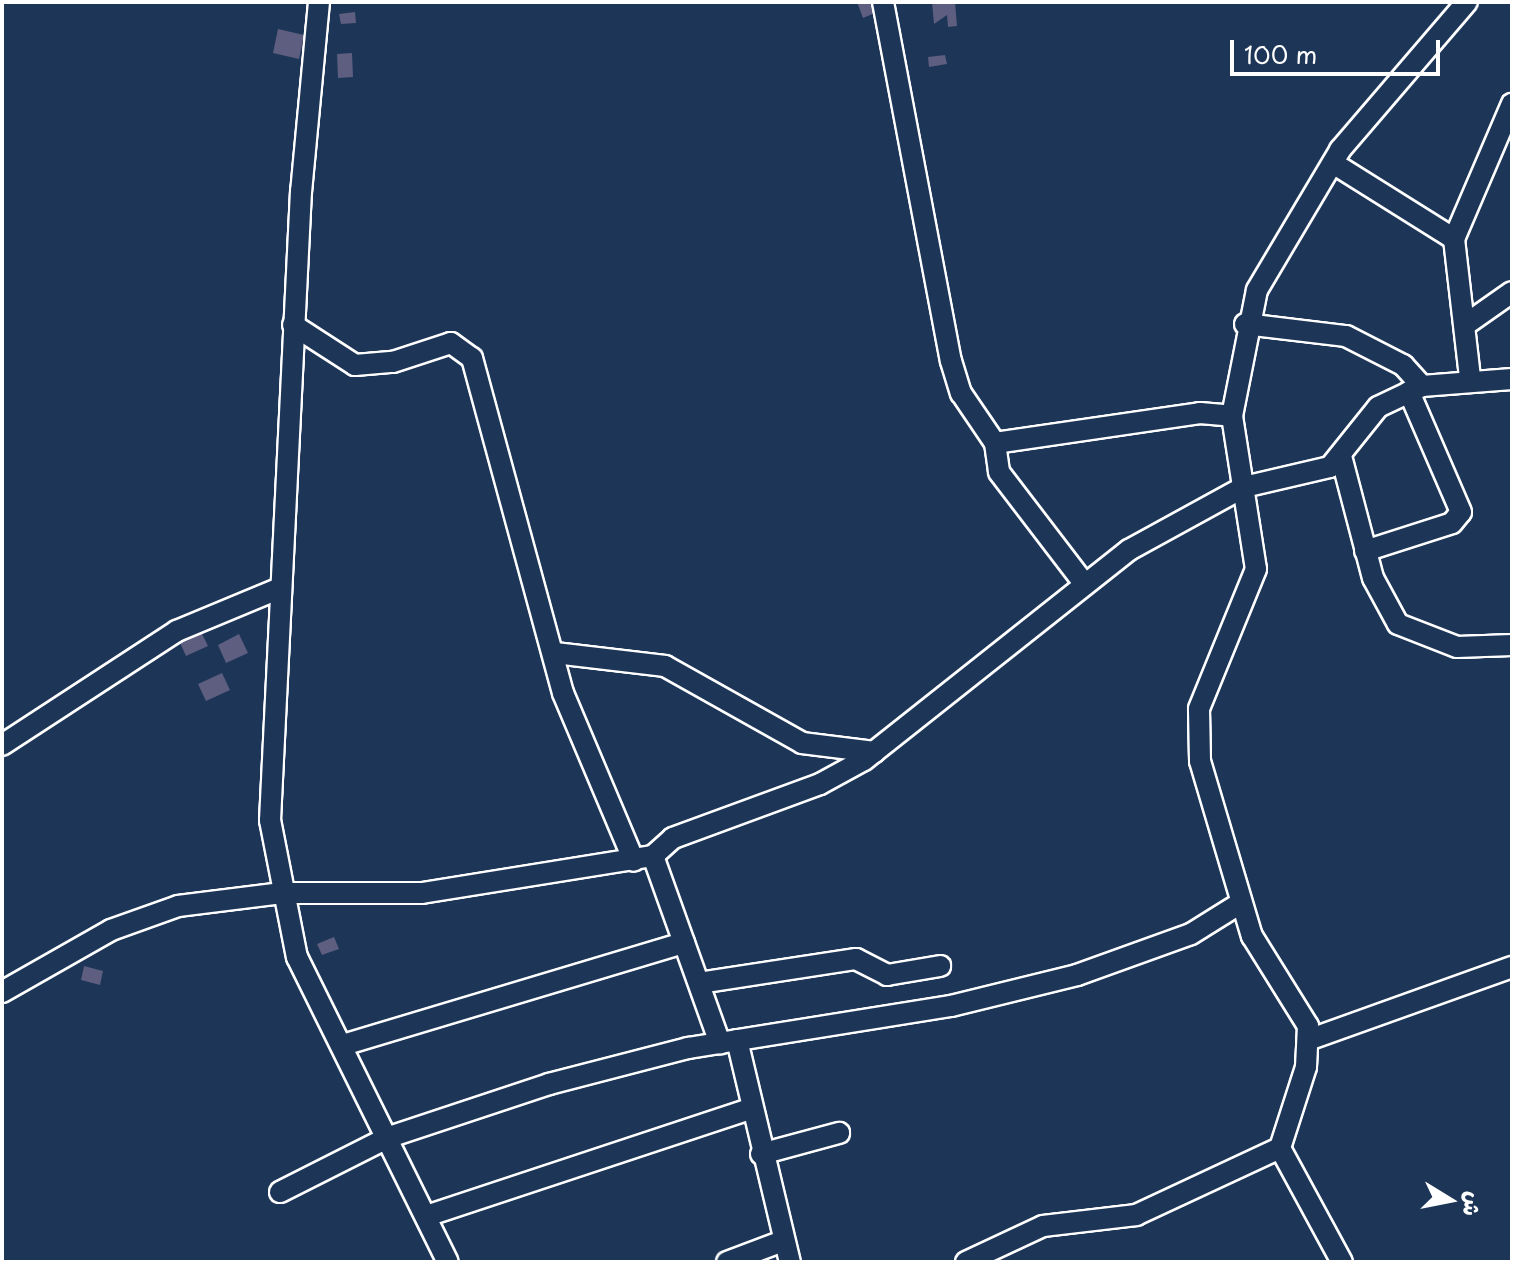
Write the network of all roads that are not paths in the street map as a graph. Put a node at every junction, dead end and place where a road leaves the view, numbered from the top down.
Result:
1 (319, 2) edge
2 (883, 2) edge
3 (1467, 2) edge
4 (1512, 104) edge
5 (1333, 163) junction
6 (1454, 239) junction
7 (1512, 292) edge
8 (1245, 324) junction
9 (293, 325) junction
10 (1465, 325) junction
11 (1470, 378) junction
12 (1512, 379) edge
13 (1416, 389) junction
14 (1232, 416) junction
15 (995, 443) junction
16 (1341, 456) junction
17 (1244, 487) junction
18 (1365, 551) junction
19 (1083, 582) junction
20 (278, 589) junction
21 (1512, 645) edge
22 (555, 653) junction
23 (2, 745) edge
24 (874, 752) junction
25 (644, 859) junction
26 (282, 893) junction
27 (1239, 904) junction
28 (684, 943) junction
29 (940, 966) dead end
30 (1512, 967) edge
31 (699, 983) junction
32 (2, 992) edge
33 (1308, 1040) junction
34 (728, 1042) junction
35 (343, 1045) junction
36 (752, 1108) junction
37 (839, 1133) dead end
38 (389, 1137) junction
39 (1280, 1148) junction
40 (761, 1154) junction
41 (280, 1192) dead end
42 (426, 1216) junction
43 (783, 1241) junction
44 (448, 1262) edge
45 (727, 1262) edge
46 (790, 1262) edge
47 (966, 1262) edge
48 (1342, 1262) edge

1 - 9 street
2 - 15 street
3 - 5 street
4 - 6 street
5 - 6 street
5 - 8 street
6 - 10 street
7 - 10 street
8 - 13 street
8 - 14 street
9 - 20 street
9 - 22 street
10 - 11 street
11 - 12 street
11 - 13 street
13 - 16 street
13 - 18 street
14 - 15 street
14 - 17 street
15 - 19 street
16 - 17 street
16 - 18 street
17 - 19 street
17 - 27 street
18 - 21 street
19 - 24 street
20 - 23 street
20 - 26 street
22 - 24 street
22 - 25 street
24 - 25 street
25 - 26 street
25 - 28 street
26 - 32 street
26 - 35 street
27 - 33 street
27 - 34 street
28 - 31 street
28 - 35 street
29 - 31 street
30 - 33 street
31 - 34 street
33 - 39 street
34 - 36 street
34 - 38 street
35 - 38 street
36 - 40 street
36 - 42 street
37 - 40 street
38 - 41 street
38 - 42 street
39 - 47 street
39 - 48 street
40 - 43 street
42 - 44 street
43 - 45 street
43 - 46 street

